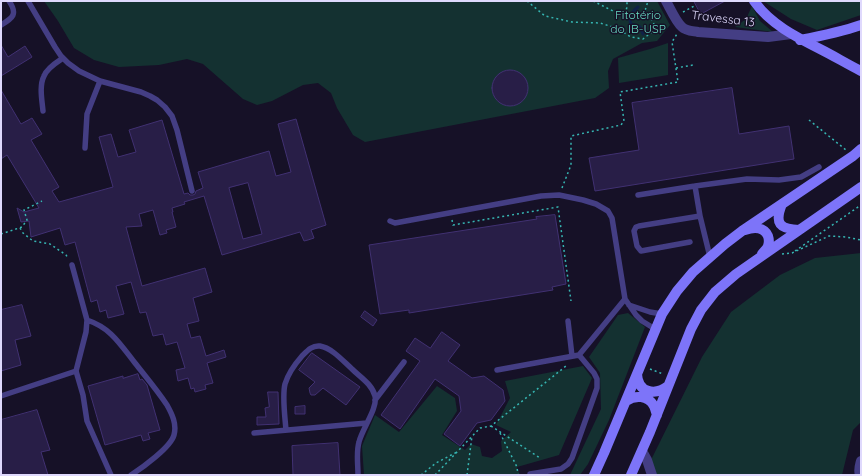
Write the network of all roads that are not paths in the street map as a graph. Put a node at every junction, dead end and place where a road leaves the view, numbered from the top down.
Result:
1 (10, 1) edge
2 (28, 1) edge
3 (666, 1) edge
4 (754, 1) edge
5 (861, 24) edge
6 (1, 25) edge
7 (791, 34) junction
8 (800, 40) junction
9 (63, 58) junction
10 (861, 71) edge
11 (100, 81) junction
12 (43, 111) dead end
13 (85, 148) dead end
14 (857, 152) edge
15 (819, 167) dead end
16 (695, 186) junction
17 (861, 186) edge
18 (192, 190) dead end
19 (638, 196) dead end
20 (782, 204) junction
21 (700, 216) junction
22 (390, 221) dead end
23 (799, 230) junction
24 (742, 231) junction
25 (690, 242) dead end
26 (710, 257) junction
27 (758, 258) junction
28 (72, 265) road end
29 (625, 299) junction
30 (629, 306) junction
31 (662, 314) junction
32 (87, 320) junction
33 (568, 321) dead end
34 (655, 329) junction
35 (579, 355) junction
36 (572, 356) junction
37 (404, 362) dead end
38 (497, 370) dead end
39 (639, 370) junction
40 (76, 371) junction
41 (670, 382) junction
42 (1, 396) edge
43 (375, 400) junction
44 (626, 401) junction
45 (657, 415) junction
46 (367, 423) junction
47 (286, 430) junction
48 (254, 433) dead end
49 (642, 451) junction
50 (861, 461) edge
51 (530, 474) dead end
52 (111, 475) edge
53 (131, 475) edge
54 (358, 475) edge
55 (594, 475) edge
56 (631, 475) edge
57 (652, 475) edge
58 (860, 475) edge

1 - 6 lane
2 - 9 lane
3 - 7 street, Travessa 13
4 - 7 main road
5 - 8 main road
7 - 8 main road
8 - 10 main road
9 - 11 lane
9 - 12 lane
11 - 13 lane
11 - 18 lane
14 - 20 main road
15 - 16 lane
16 - 19 lane
16 - 21 lane
17 - 23 main road
20 - 23 main road
20 - 24 main road
21 - 25 lane
21 - 26 lane
22 - 29 lane
23 - 27 main road
24 - 26 main road
24 - 27 main road
26 - 31 main road
27 - 41 main road
28 - 32 lane
29 - 30 lane
29 - 35 lane
30 - 31 lane
30 - 34 lane
31 - 34 main road
32 - 40 lane
32 - 53 lane
33 - 36 lane
34 - 39 main road
35 - 36 lane
35 - 51 lane
36 - 38 lane
37 - 43 lane
39 - 41 main road
39 - 44 main road
40 - 42 lane
40 - 52 lane
41 - 45 main road
43 - 46 lane
43 - 47 lane
44 - 45 main road
44 - 55 main road
45 - 49 main road
46 - 47 lane
46 - 54 lane
47 - 48 lane
49 - 56 main road
49 - 57 street
50 - 58 street

